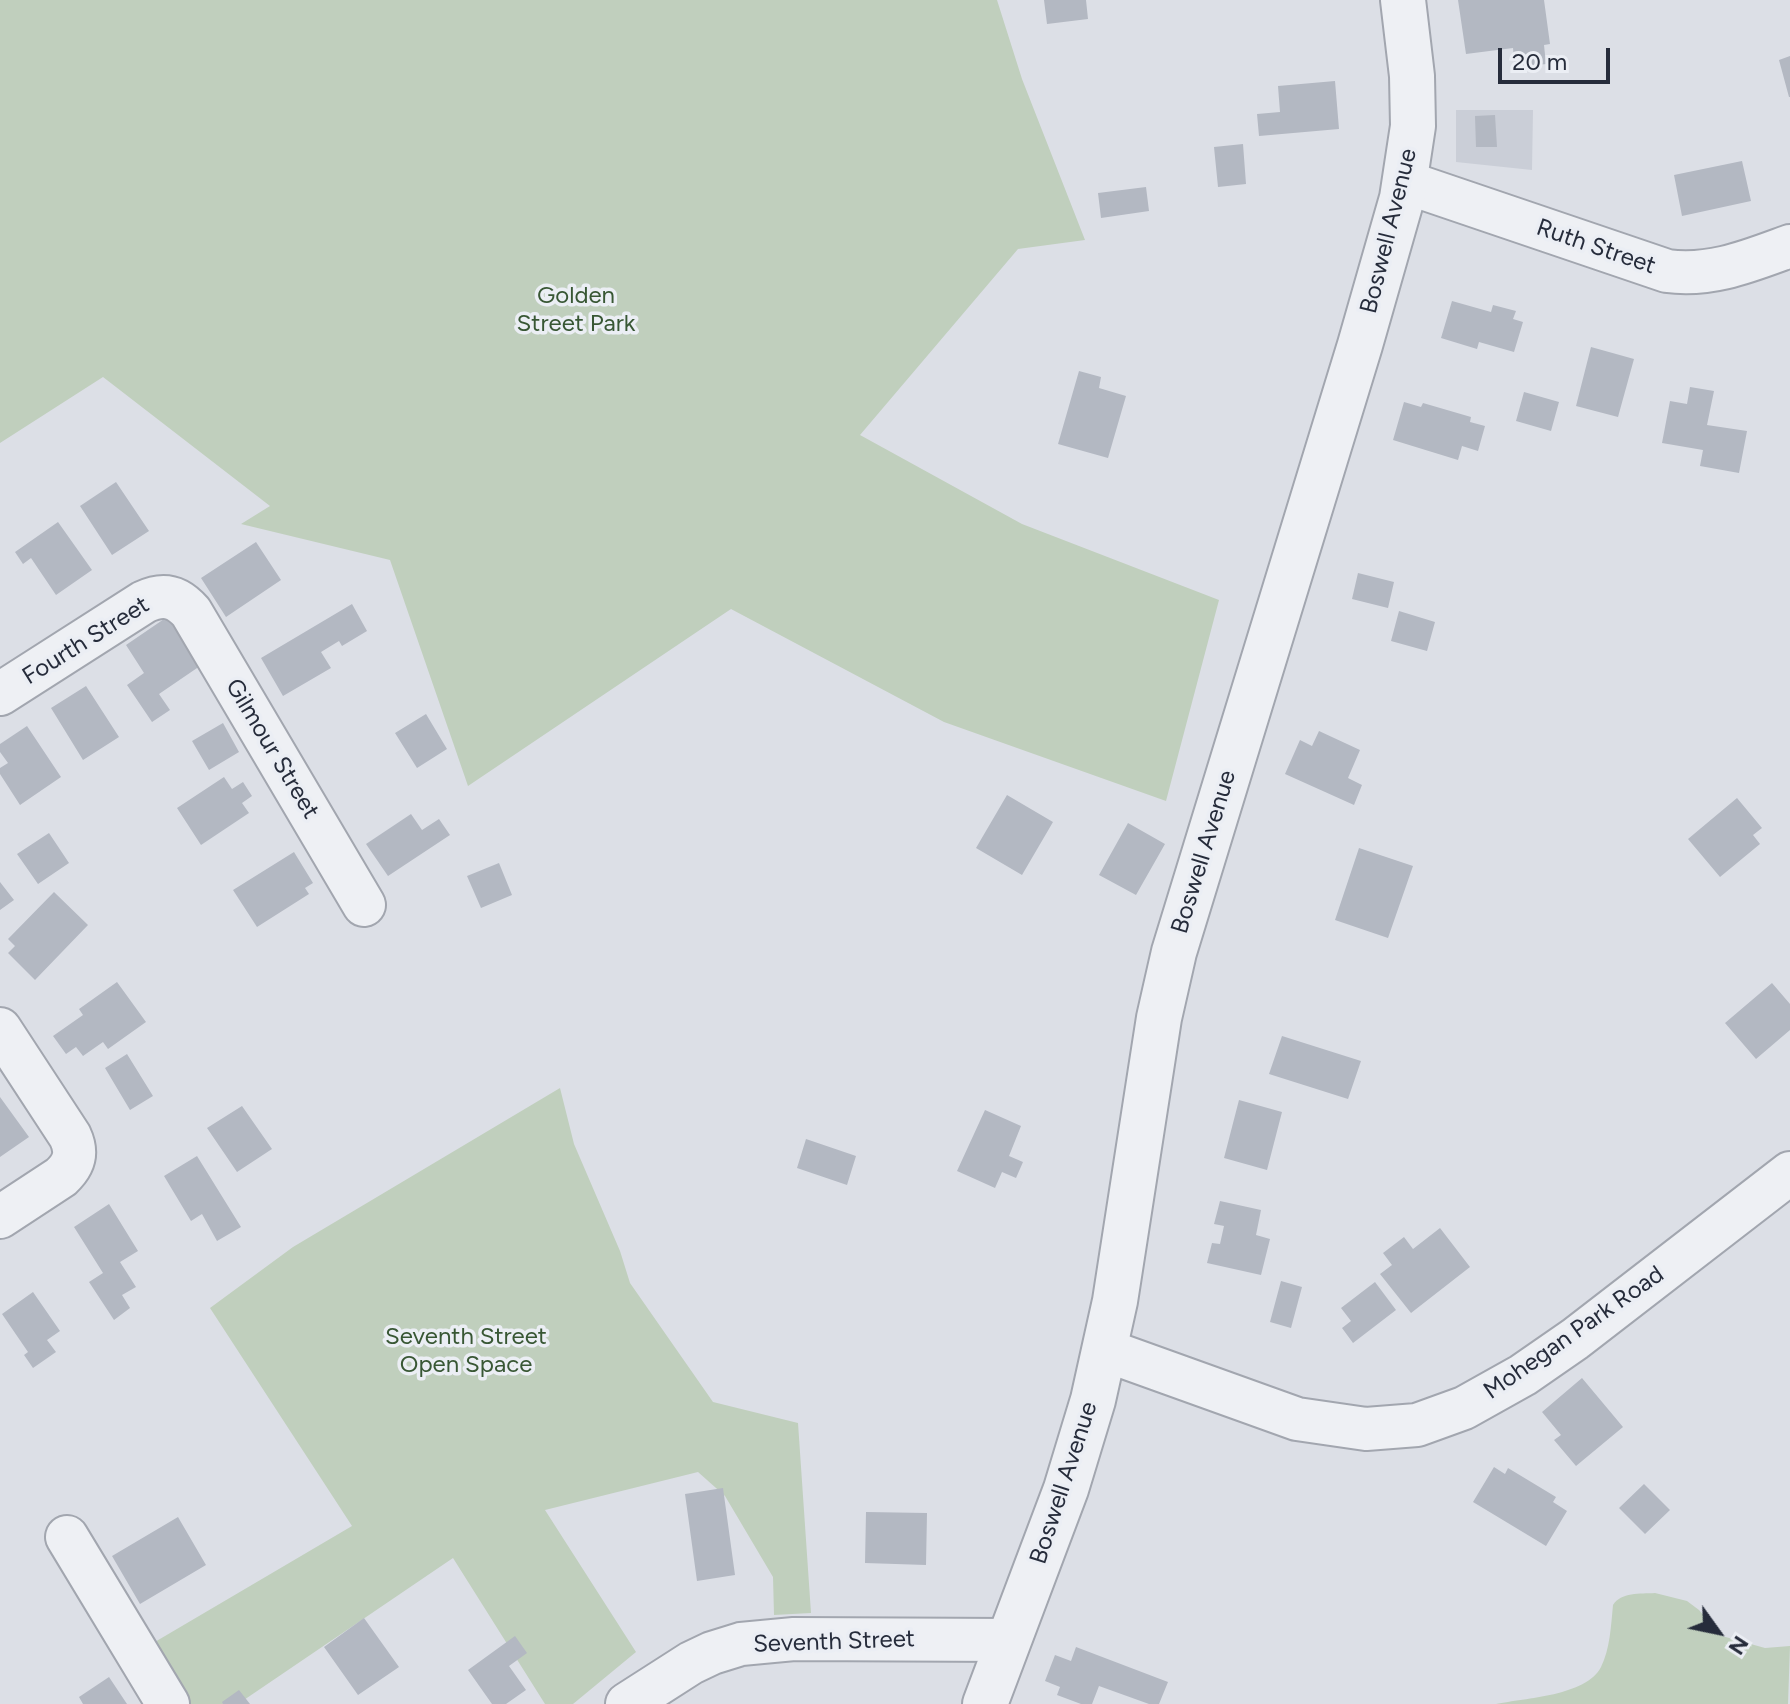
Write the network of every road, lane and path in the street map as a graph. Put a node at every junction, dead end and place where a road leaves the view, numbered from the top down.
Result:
1 (1403, 0) edge
2 (1405, 182) junction
3 (1790, 246) edge
4 (175, 598) joint
5 (0, 694) edge
6 (364, 905) dead end
7 (0, 1029) edge
8 (1790, 1173) edge
9 (0, 1217) edge
10 (1105, 1350) junction
11 (67, 1537) dead end
12 (1009, 1640) junction
13 (168, 1704) edge
14 (627, 1704) edge
15 (985, 1704) edge

1 - 2 street, Boswell Avenue
2 - 3 street, Ruth Street
2 - 10 street, Boswell Avenue
4 - 5 street, Fourth Street
4 - 6 street, Gilmour Street
7 - 9 street
8 - 10 street, Mohegan Park Road
10 - 12 street, Boswell Avenue
11 - 13 street
12 - 14 street, Seventh Street
12 - 15 street, Boswell Avenue

